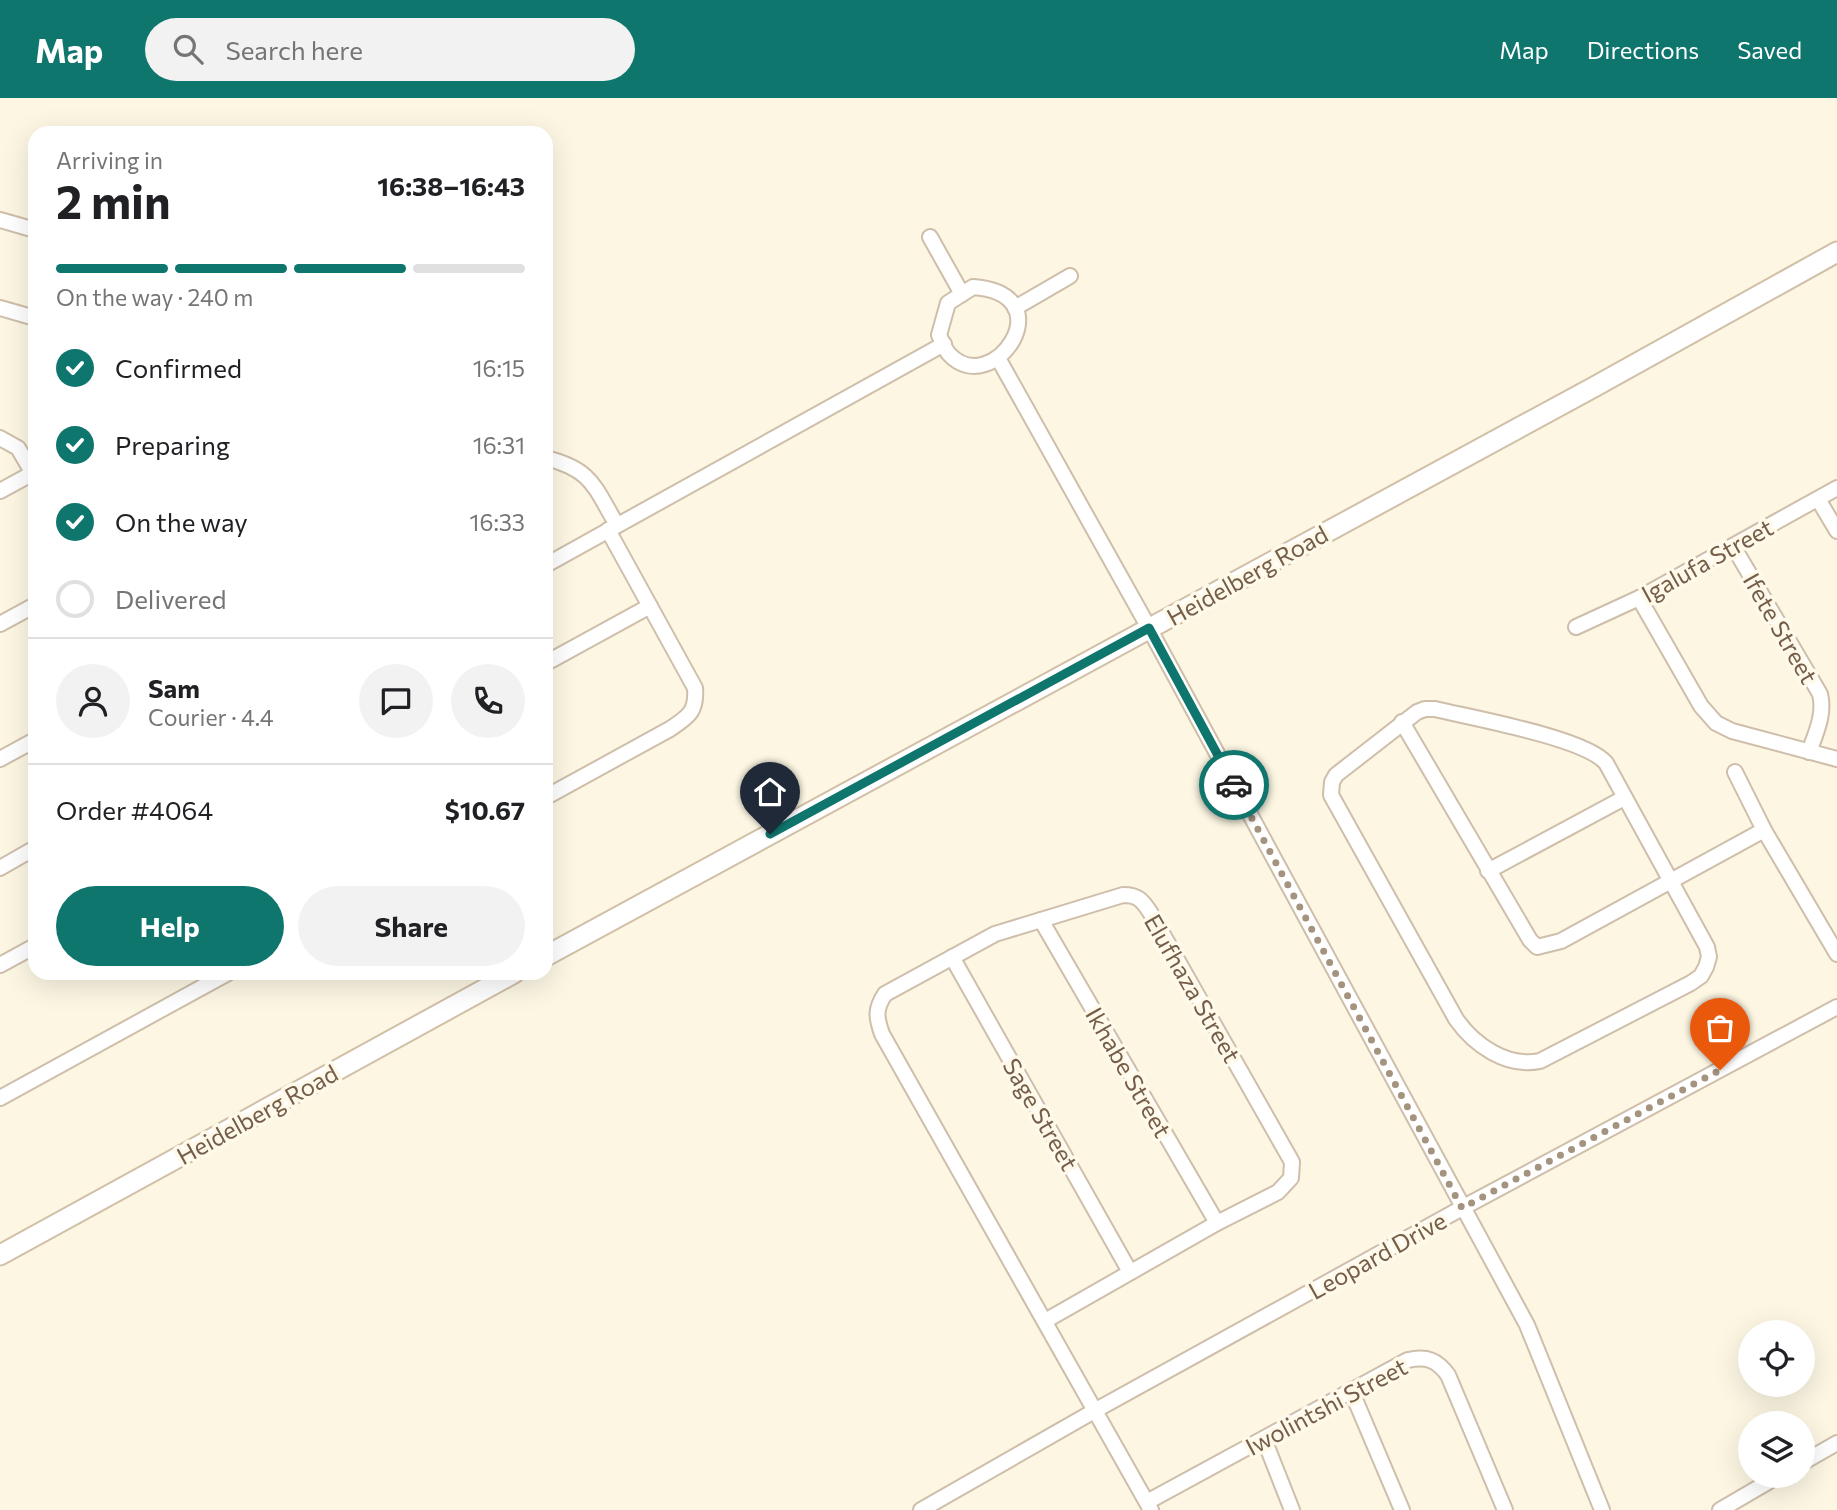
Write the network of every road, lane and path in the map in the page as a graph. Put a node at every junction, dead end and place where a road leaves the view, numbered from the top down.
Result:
1 (0, 220) edge
2 (28, 228) edge
3 (930, 237) dead end
4 (1837, 252) edge
5 (1070, 276) dead end
6 (962, 294) junction
7 (0, 308) edge
8 (1015, 308) junction
9 (28, 316) edge
10 (944, 344) junction
11 (998, 358) junction
12 (0, 438) edge
13 (553, 460) edge
14 (28, 465) edge
15 (28, 478) edge
16 (1837, 488) edge
17 (0, 491) edge
18 (1818, 499) junction
19 (613, 528) junction
20 (1837, 531) edge
21 (1734, 546) junction
22 (553, 561) edge
23 (1639, 598) junction
24 (650, 606) junction
25 (28, 609) edge
26 (0, 624) edge
27 (1576, 627) dead end
28 (1149, 628) junction
29 (553, 659) edge
30 (1402, 722) junction
31 (28, 744) edge
32 (1809, 752) junction
33 (0, 759) edge
34 (1837, 759) edge
35 (1735, 772) dead end
36 (553, 793) edge
37 (1624, 798) junction
38 (1764, 830) junction
39 (28, 852) edge
40 (0, 868) edge
41 (1488, 871) junction
42 (1671, 880) junction
43 (1041, 920) junction
44 (28, 950) edge
45 (553, 952) edge
46 (1837, 954) edge
47 (952, 957) junction
48 (0, 965) edge
49 (215, 980) edge
50 (501, 980) edge
51 (1837, 1007) edge
52 (0, 1097) edge
53 (1462, 1208) junction
54 (1217, 1223) junction
55 (0, 1255) edge
56 (1130, 1272) junction
57 (1045, 1321) junction
58 (1351, 1390) junction
59 (1096, 1410) junction
60 (1264, 1439) junction
61 (1837, 1443) edge
62 (1815, 1456) edge
63 (1758, 1488) edge
64 (1149, 1506) edge
65 (921, 1510) edge
66 (1292, 1510) edge
67 (1402, 1510) edge
68 (1505, 1510) edge
69 (1602, 1510) edge
70 (1720, 1510) edge

1 - 2 street
3 - 6 street
4 - 28 main road, Heidelberg Road
5 - 8 street
6 - 8 street
6 - 10 street
7 - 9 street
8 - 11 street
10 - 11 street
10 - 19 street
11 - 28 street
12 - 14 street
13 - 19 street
15 - 17 street
16 - 18 street, Igalufa Street
18 - 20 street
18 - 21 street, Igalufa Street
19 - 22 street
19 - 24 street
21 - 23 street, Igalufa Street
21 - 32 street, Ifete Street
23 - 27 street, Igalufa Street
23 - 32 street
24 - 29 street
24 - 36 street
25 - 26 street
28 - 45 main road, Heidelberg Road
28 - 53 street
30 - 37 street
30 - 41 street
30 - 42 street
31 - 33 street
32 - 34 street
35 - 38 street
37 - 41 street
37 - 42 street
38 - 42 street
38 - 46 street
39 - 40 street
41 - 42 street
43 - 47 street, Elufhaza Street
43 - 54 street, Ikhabe Street
43 - 54 street, Elufhaza Street
44 - 48 street
47 - 56 street, Sage Street
47 - 57 street, Elufhaza Street
49 - 52 street
50 - 55 main road, Heidelberg Road
51 - 53 street, Leopard Drive
53 - 59 street, Leopard Drive
53 - 69 street
54 - 56 street, Elufhaza Street
56 - 57 street, Elufhaza Street
57 - 59 street, Elufhaza Street
58 - 60 street, Iwolintshi Street
58 - 67 street
58 - 68 street, Iwolintshi Street
59 - 64 street, Iwolintshi Street
59 - 65 street, Leopard Drive
60 - 64 street, Iwolintshi Street
60 - 66 street
61 - 62 street
63 - 70 street

